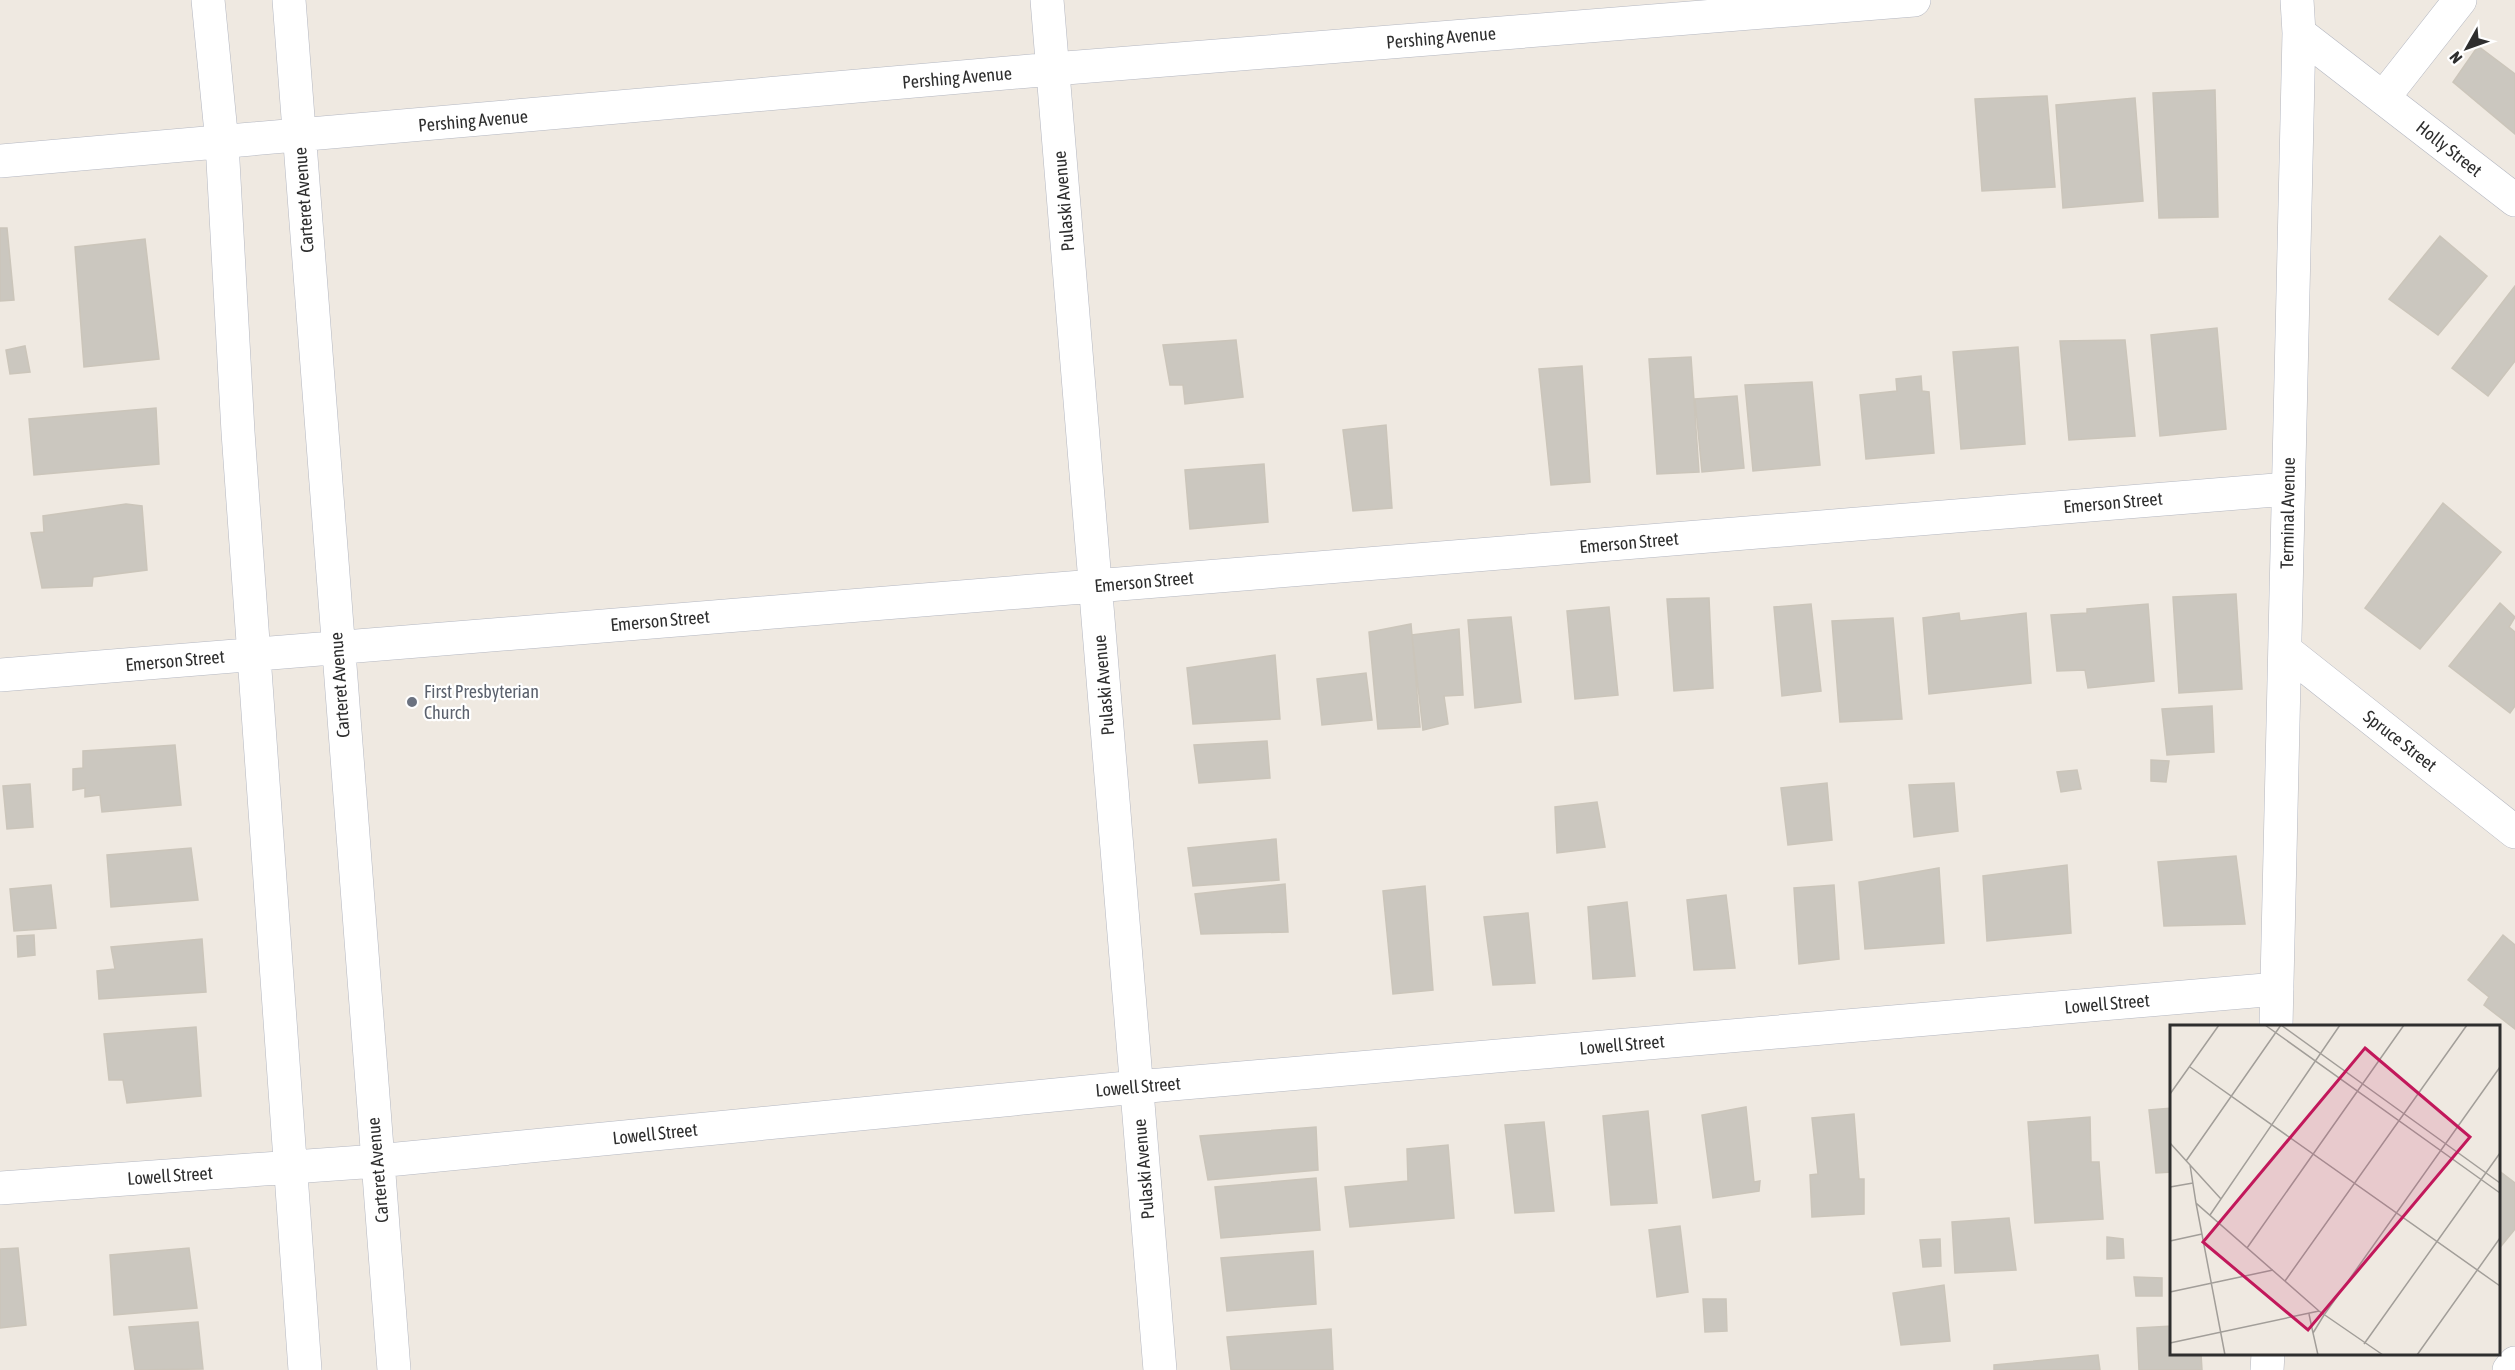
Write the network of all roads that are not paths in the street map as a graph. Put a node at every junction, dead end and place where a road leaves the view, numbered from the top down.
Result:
1 (208, 0) edge
2 (289, 0) edge
3 (1047, 0) edge
4 (1914, 0) edge
5 (2297, 0) edge
6 (2460, 0) edge
7 (1589, 13) edge
8 (2299, 33) junction
9 (1053, 69) junction
10 (2383, 98) junction
11 (299, 136) junction
12 (222, 143) junction
13 (0, 161) edge
14 (2515, 200) edge
15 (2289, 489) junction
16 (1096, 586) junction
17 (337, 646) junction
18 (2285, 650) junction
19 (255, 654) junction
20 (0, 675) edge
21 (2515, 832) edge
22 (2277, 989) junction
23 (2276, 1025) edge
24 (1137, 1087) junction
25 (377, 1161) junction
26 (290, 1167) junction
27 (0, 1188) edge
28 (2268, 1355) edge
29 (2515, 1363) edge
30 (305, 1370) edge
31 (394, 1370) edge
32 (1160, 1370) edge
33 (2267, 1370) edge
34 (2509, 1370) edge

1 - 12 street
2 - 11 street, Carteret Avenue
3 - 9 street, Pulaski Avenue
4 - 7 street, Pershing Avenue
5 - 8 street, Terminal Avenue
6 - 10 street
7 - 9 street, Pershing Avenue
8 - 10 street, Holly Street
8 - 15 street, Terminal Avenue
9 - 11 street, Pershing Avenue
9 - 16 street, Pulaski Avenue
10 - 14 street, Holly Street
11 - 12 street, Pershing Avenue
11 - 17 street, Carteret Avenue
12 - 13 street, Pershing Avenue
12 - 19 street
15 - 16 street, Emerson Street
15 - 18 street, Terminal Avenue
16 - 17 street, Emerson Street
16 - 24 street, Pulaski Avenue
17 - 19 street, Emerson Street
17 - 25 street, Carteret Avenue
18 - 21 street, Spruce Street
18 - 22 street, Terminal Avenue
19 - 20 street, Emerson Street
19 - 26 street
22 - 23 street, Terminal Avenue
22 - 24 street, Lowell Street
24 - 25 street, Lowell Street
24 - 32 street, Pulaski Avenue
25 - 26 street, Lowell Street
25 - 31 street, Carteret Avenue
26 - 27 street, Lowell Street
26 - 30 street
28 - 33 street
29 - 34 street

